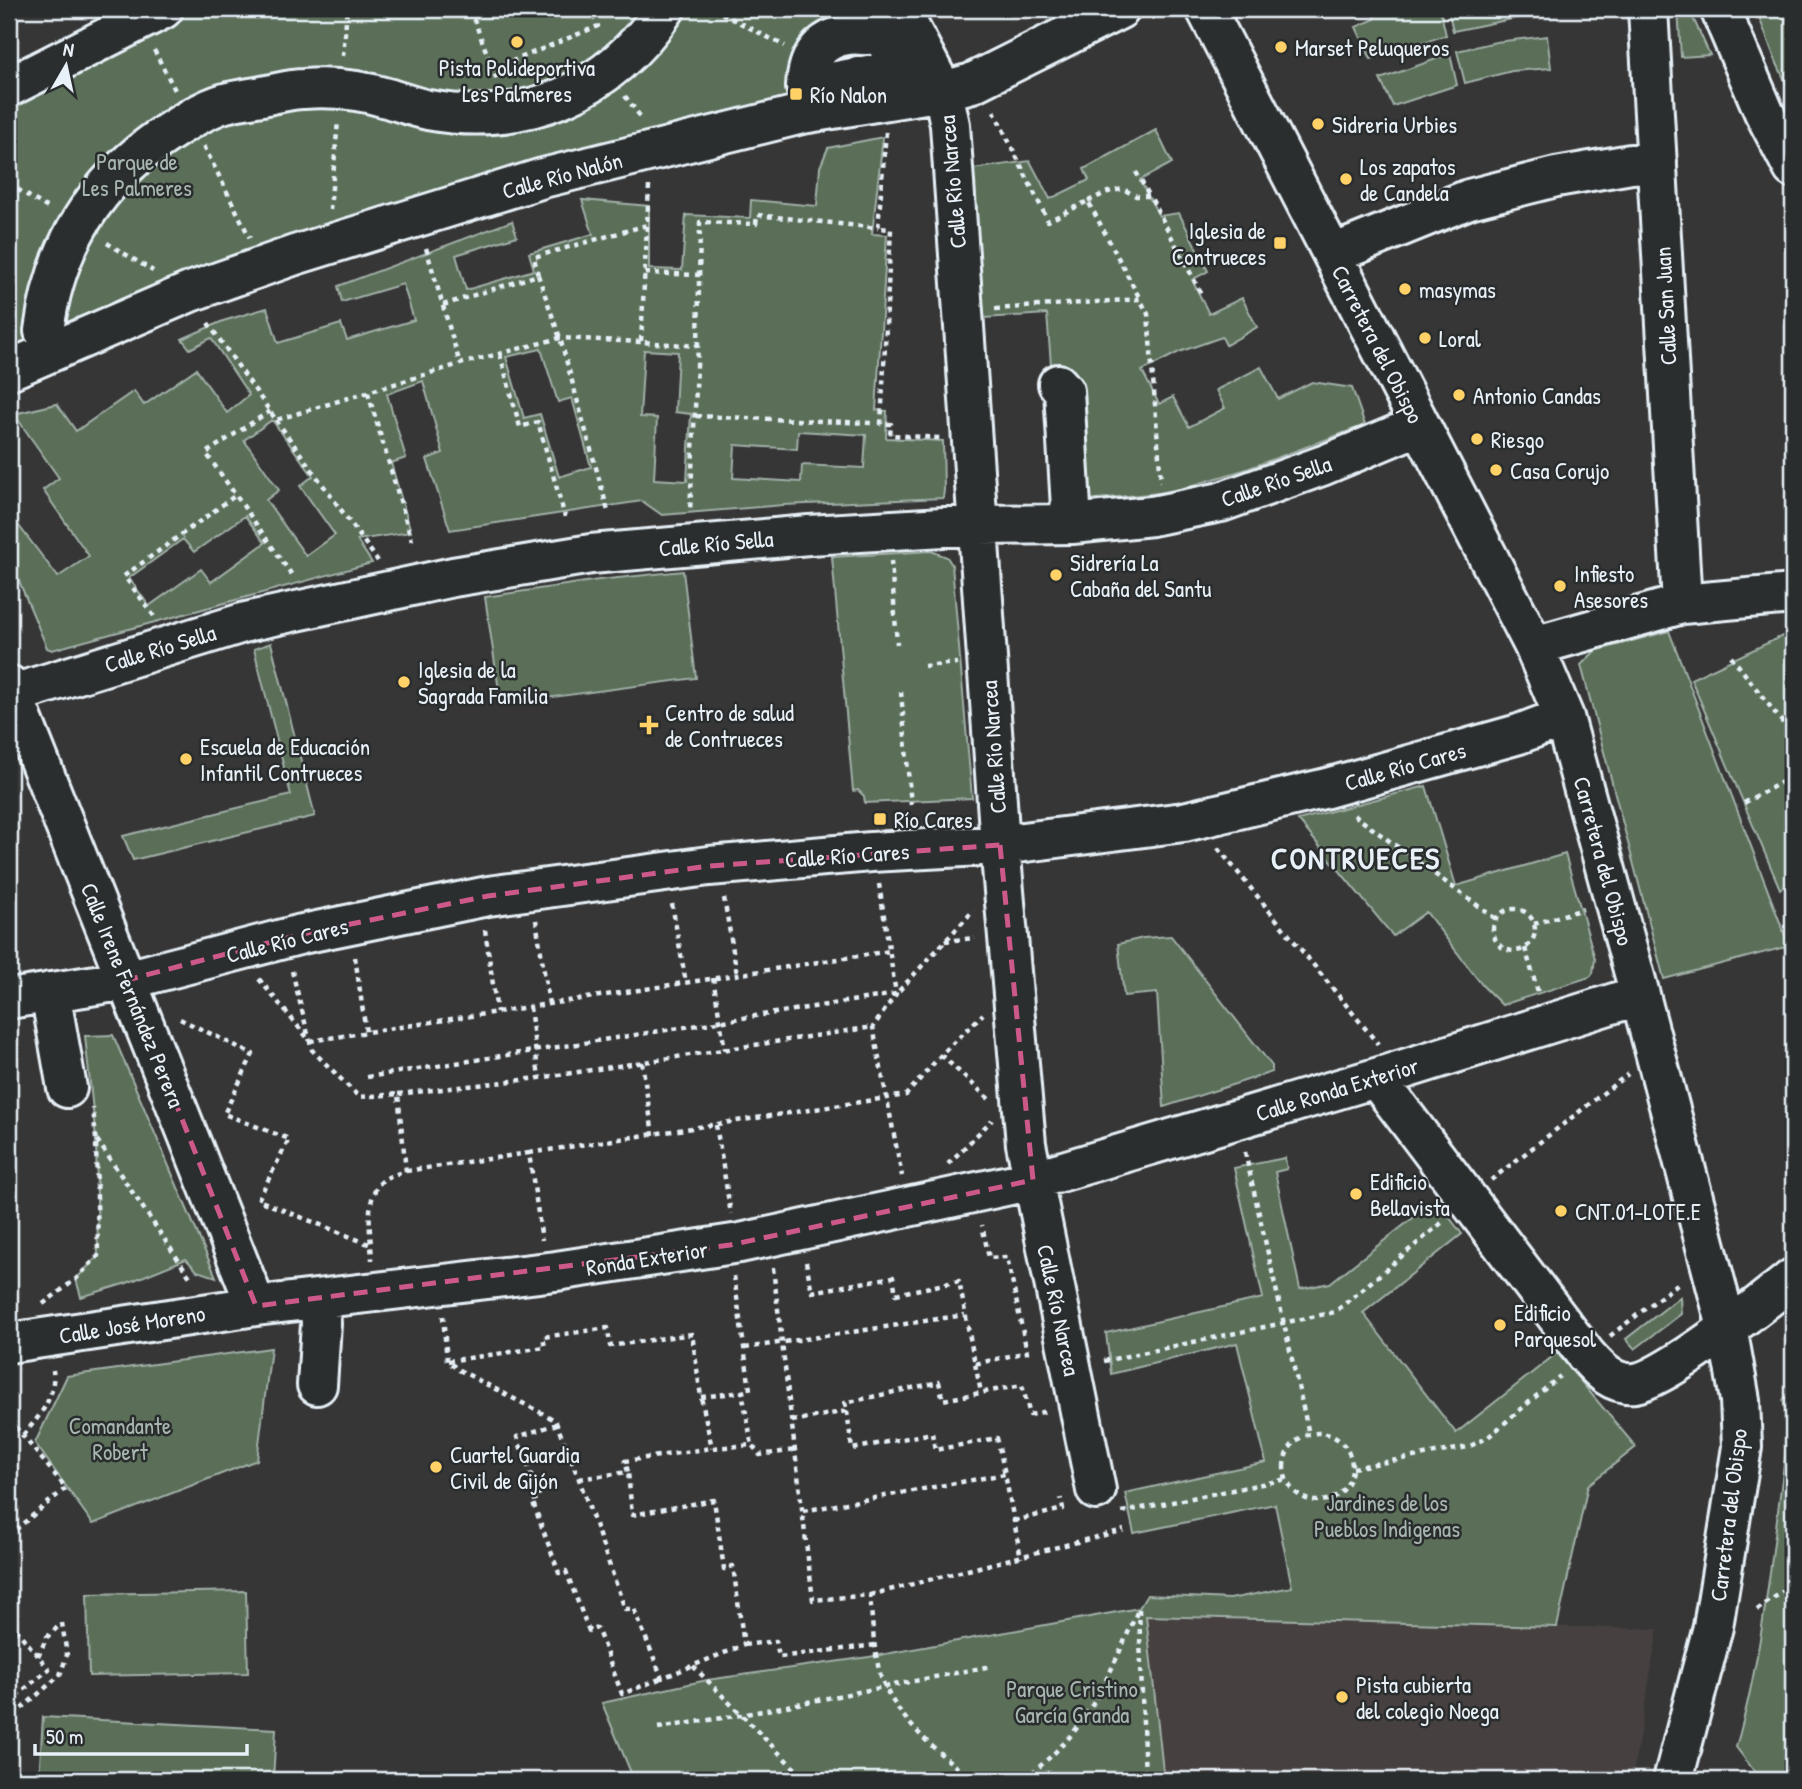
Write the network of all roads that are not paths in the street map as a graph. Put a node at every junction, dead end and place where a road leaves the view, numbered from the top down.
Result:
1 (163, 9) edge
2 (665, 9) edge
3 (900, 9) edge
4 (1120, 9) edge
5 (1206, 9) edge
6 (1648, 9) edge
7 (1720, 9) edge
8 (9, 87) edge
9 (943, 91) junction
10 (1657, 162) junction
11 (1793, 168) edge
12 (1332, 254) junction
13 (44, 331) dead end
14 (9, 370) edge
15 (1058, 384) dead end
16 (1420, 425) junction
17 (1072, 524) junction
18 (977, 525) junction
19 (1793, 594) edge
20 (1682, 604) junction
21 (1534, 646) junction
22 (11, 690) edge
23 (1564, 718) junction
24 (1000, 845) junction
25 (127, 980) junction
26 (50, 992) junction
27 (1640, 995) junction
28 (9, 999) edge
29 (1377, 1062) junction
30 (79, 1094) road end
31 (1033, 1180) junction
32 (1790, 1288) edge
33 (319, 1299) junction
34 (256, 1306) junction
35 (1727, 1327) junction
36 (9, 1343) edge
37 (317, 1385) dead end
38 (1092, 1499) road end
39 (1673, 1780) edge

1 - 8 street
2 - 13 street
3 - 9 street, Calle Río Narcea
4 - 9 street, Calle Río Nalón
5 - 12 street, Carretera del Obispo
6 - 10 street, Calle San Juan
7 - 11 street
9 - 14 street, Calle Río Nalón
9 - 18 street, Calle Río Narcea
10 - 12 street
10 - 20 street, Calle San Juan
12 - 16 street, Carretera del Obispo
15 - 17 street
16 - 17 street, Calle Río Sella
16 - 21 street, Carretera del Obispo
17 - 18 street, Calle Río Sella
18 - 22 street, Calle Río Sella
18 - 24 street, Calle Río Narcea
19 - 20 street
20 - 21 street
21 - 23 street, Carretera del Obispo
22 - 25 street, Calle Irene Fernández Perera
23 - 24 street, Calle Río Cares
23 - 27 street, Carretera del Obispo
24 - 25 street, Calle Río Cares
24 - 31 street, Calle Río Narcea
25 - 26 street, Calle Río Cares
25 - 34 street, Calle Irene Fernández Perera
26 - 28 street, Calle Río Cares
26 - 30 street
27 - 29 street, Calle Ronda Exterior
27 - 35 street, Carretera del Obispo
29 - 31 street, Calle Ronda Exterior
29 - 35 street
31 - 33 street, Ronda Exterior
31 - 38 street, Calle Río Narcea
32 - 35 street
33 - 34 street, Ronda Exterior
33 - 37 street
34 - 36 street, Calle José Moreno
35 - 39 street, Carretera del Obispo

